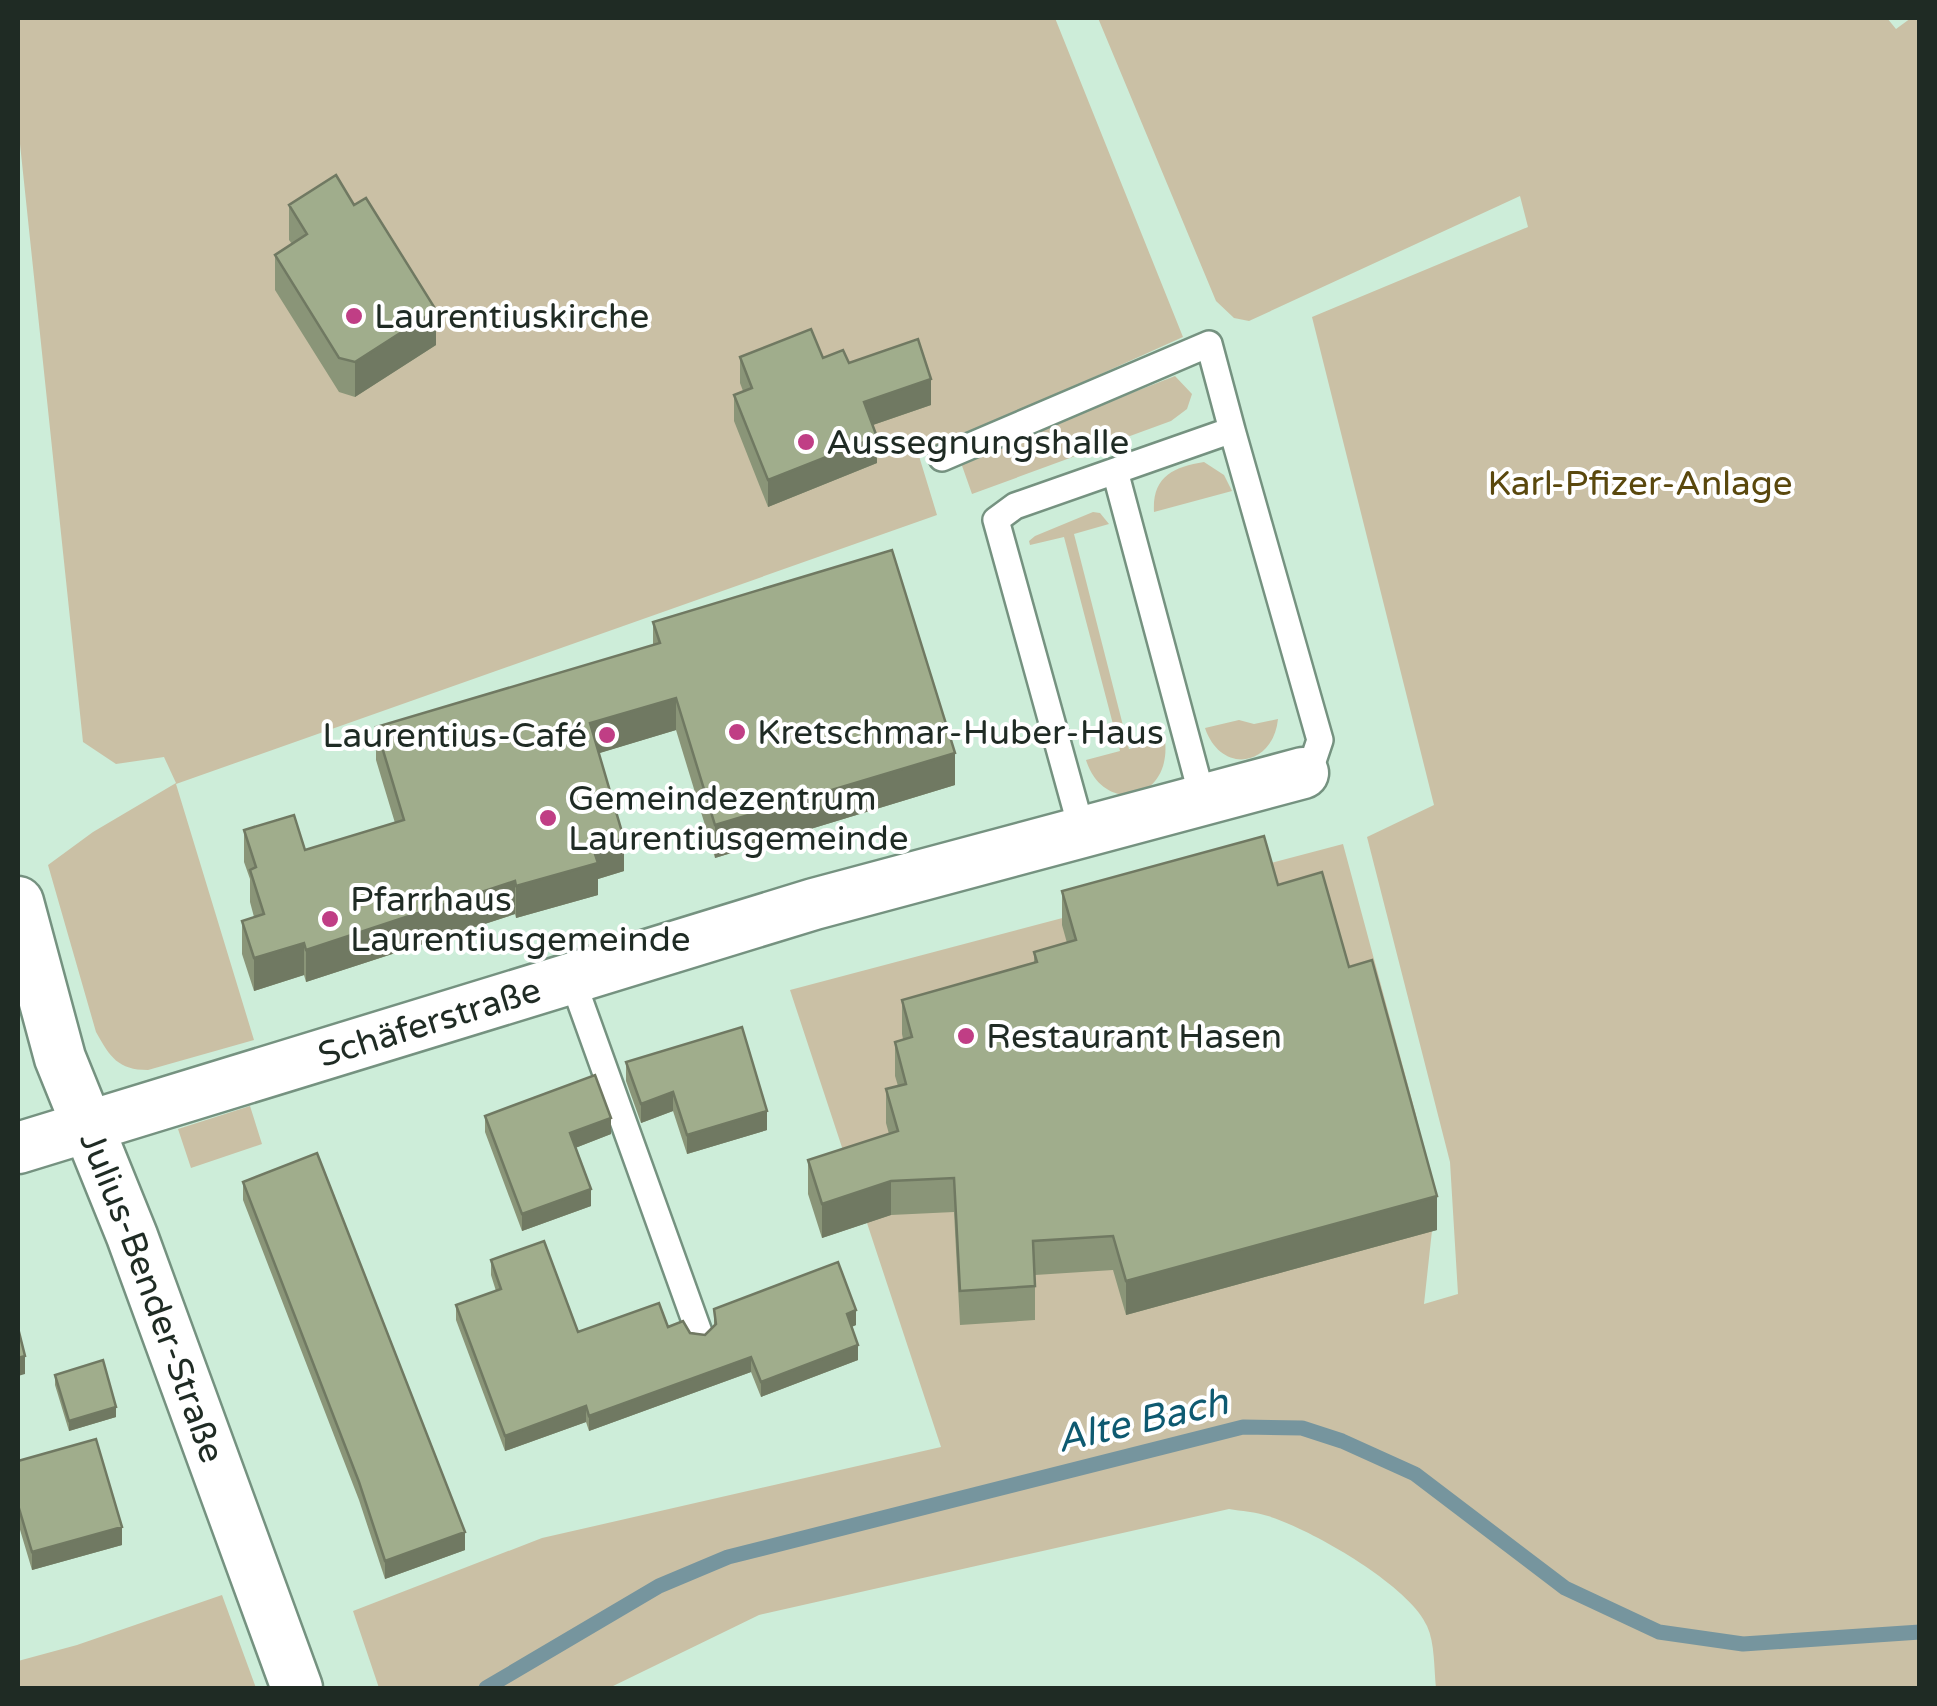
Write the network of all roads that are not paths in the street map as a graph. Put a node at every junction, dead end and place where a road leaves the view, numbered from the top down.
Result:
1 (1232, 430) junction
2 (942, 458) dead end
3 (1116, 471) junction
4 (1303, 773) joint
5 (1203, 800) junction
6 (1082, 831) junction
7 (18, 902) edge
8 (572, 978) junction
9 (88, 1128) junction
10 (18, 1148) edge
11 (700, 1335) edge
12 (297, 1688) edge

1 - 2 lane
1 - 3 lane
1 - 4 lane
3 - 5 lane
3 - 6 lane
4 - 5 street, Schäferstraße
5 - 6 street, Schäferstraße
6 - 8 street, Schäferstraße
7 - 9 street, Julius-Bender-Straße
8 - 9 street, Schäferstraße
8 - 11 lane
9 - 10 street, Schäferstraße
9 - 12 street, Julius-Bender-Straße

